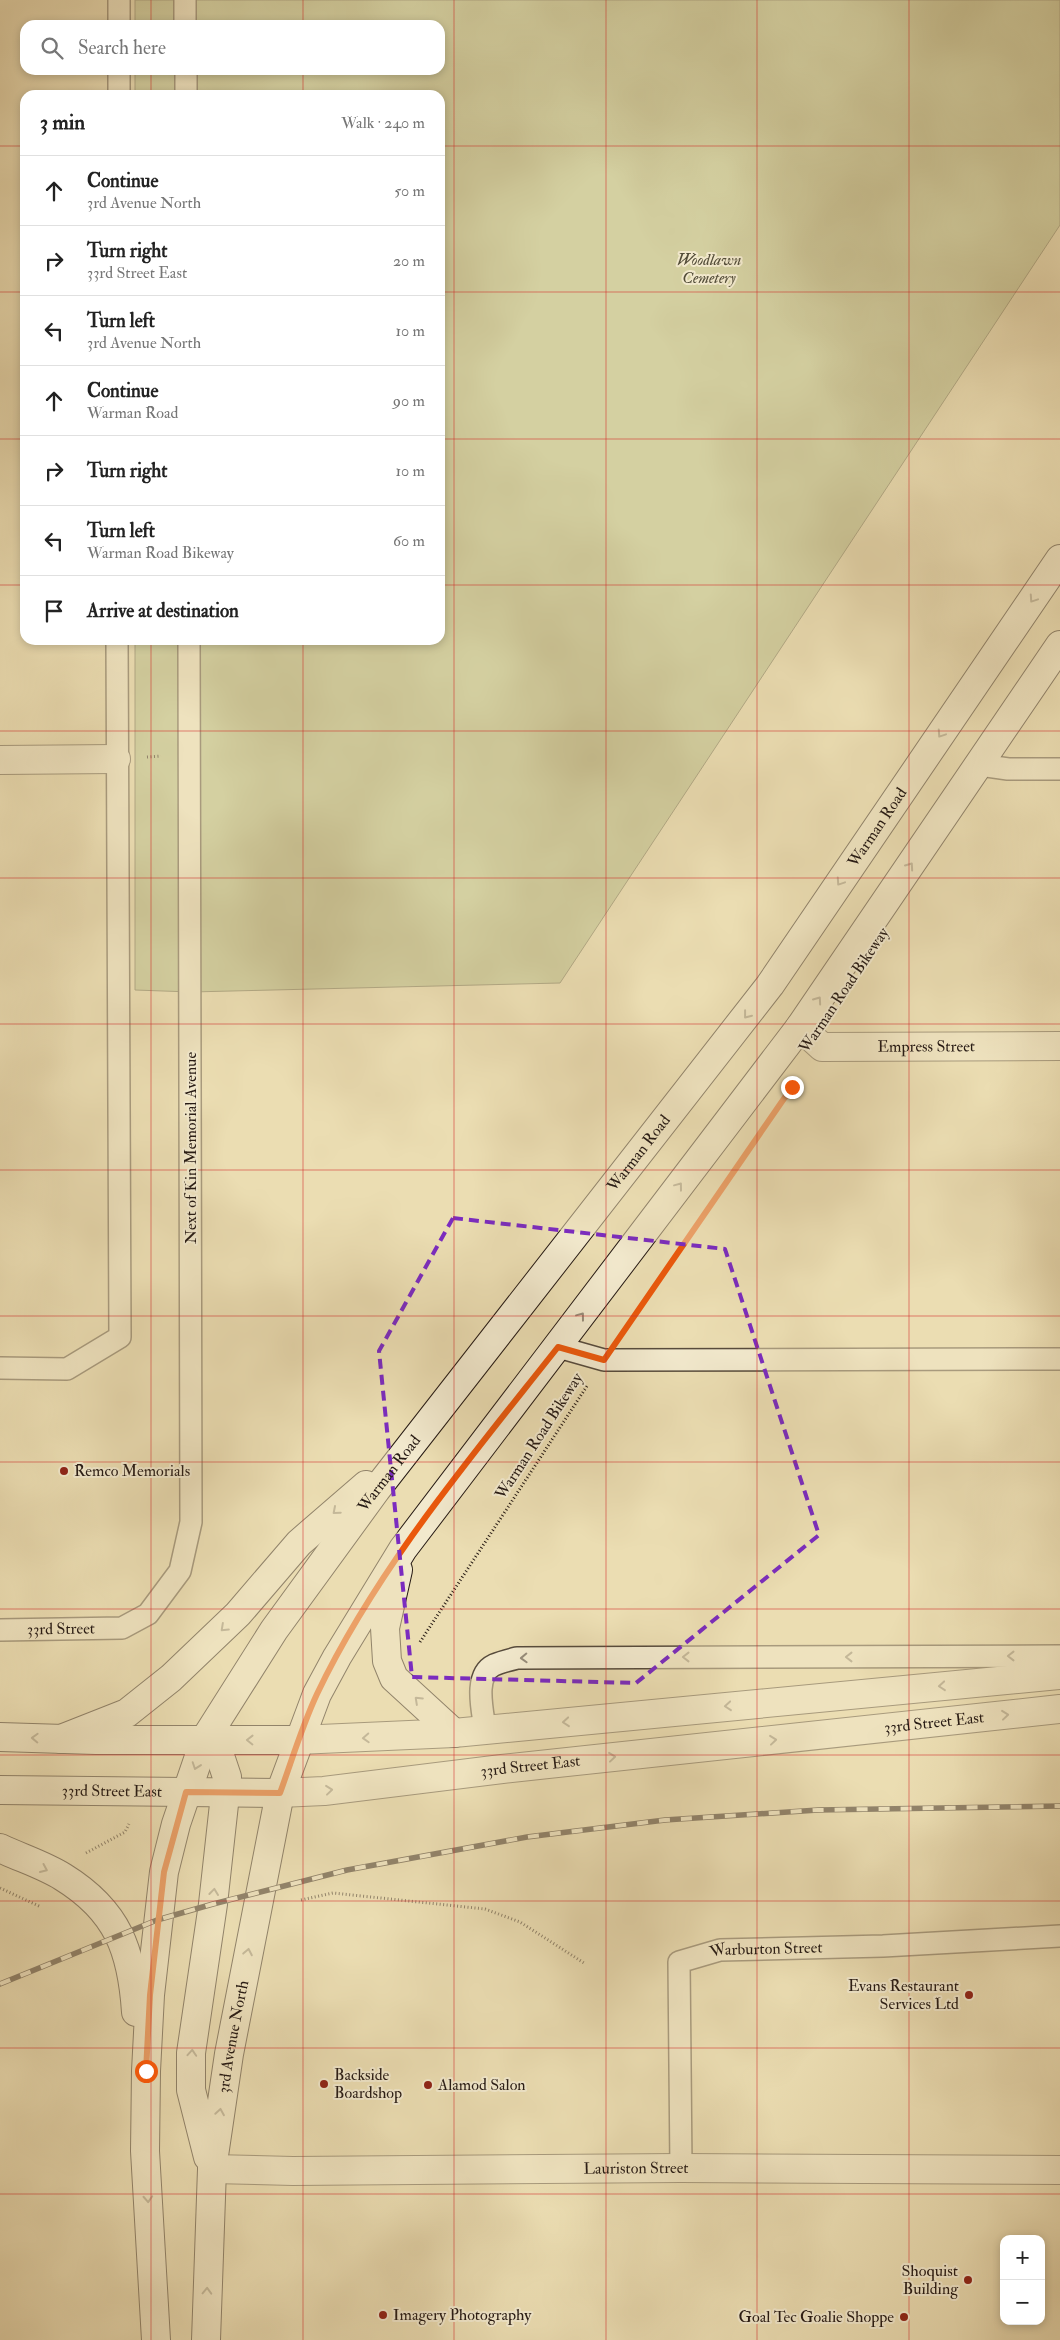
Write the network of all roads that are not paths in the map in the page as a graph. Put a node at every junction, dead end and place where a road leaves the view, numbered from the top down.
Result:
1 (119, 0) edge
2 (185, 0) edge
3 (119, 20) edge
4 (185, 20) edge
5 (119, 75) edge
6 (186, 75) edge
7 (119, 90) edge
8 (186, 90) edge
9 (1060, 559) edge
10 (118, 645) edge
11 (189, 645) edge
12 (1060, 645) edge
13 (116, 759) junction
14 (0, 760) edge
15 (980, 765) junction
16 (1060, 769) edge
17 (800, 1027) junction
18 (1060, 1046) edge
19 (558, 1347) junction
20 (1060, 1359) edge
21 (0, 1368) edge
22 (413, 1444) junction
23 (403, 1549) junction
24 (122, 1628) joint
25 (0, 1630) edge
26 (1060, 1656) edge
27 (1060, 1674) edge
28 (1060, 1709) edge
29 (485, 1729) junction
30 (454, 1733) junction
31 (0, 1737) edge
32 (61, 1739) junction
33 (205, 1739) junction
34 (298, 1740) junction
35 (0, 1790) edge
36 (186, 1792) junction
37 (280, 1793) junction
38 (226, 1794) junction
39 (0, 1848) edge
40 (1060, 1936) edge
41 (145, 2150) junction
42 (681, 2168) junction
43 (212, 2169) junction
44 (1060, 2170) edge
45 (156, 2340) edge
46 (206, 2340) edge

1 - 3 lane
2 - 4 lane
5 - 7 lane
6 - 8 lane
9 -> 22 main road, Warman Road
10 - 13 lane
11 - 24 lane, Next of Kin Memorial Avenue
12 - 15 main road
13 - 14 main road
13 - 21 lane
15 - 16 lane
17 -> 15 main road
17 - 18 main road, Empress Street
19 -> 17 main road
19 - 20 lane
19 - 23 main road
22 -> 32 main road
22 - 33 main road, Warman Road
30 -> 23 main road
23 - 34 main road
24 - 25 lane, 33rd Street
26 -> 29 lane
27 -> 29 main road
37 -> 28 main road, 33rd Street East
29 - 30 main road
30 -> 34 main road
32 -> 31 main road
32 - 33 main road
34 -> 33 main road
33 -> 36 main road
33 - 38 main road
34 - 37 main road, 3rd Avenue North
35 - 36 main road, 33rd Street East
36 - 38 main road, 33rd Street East
36 - 41 main road
37 - 38 main road, 33rd Street East
43 -> 37 main road, 3rd Avenue North
43 -> 38 main road
39 -> 41 main road
40 - 42 lane, Warburton Street
41 -> 45 main road
42 - 43 main road, Lauriston Street
42 - 44 main road, Lauriston Street
46 -> 43 main road, 3rd Avenue North

